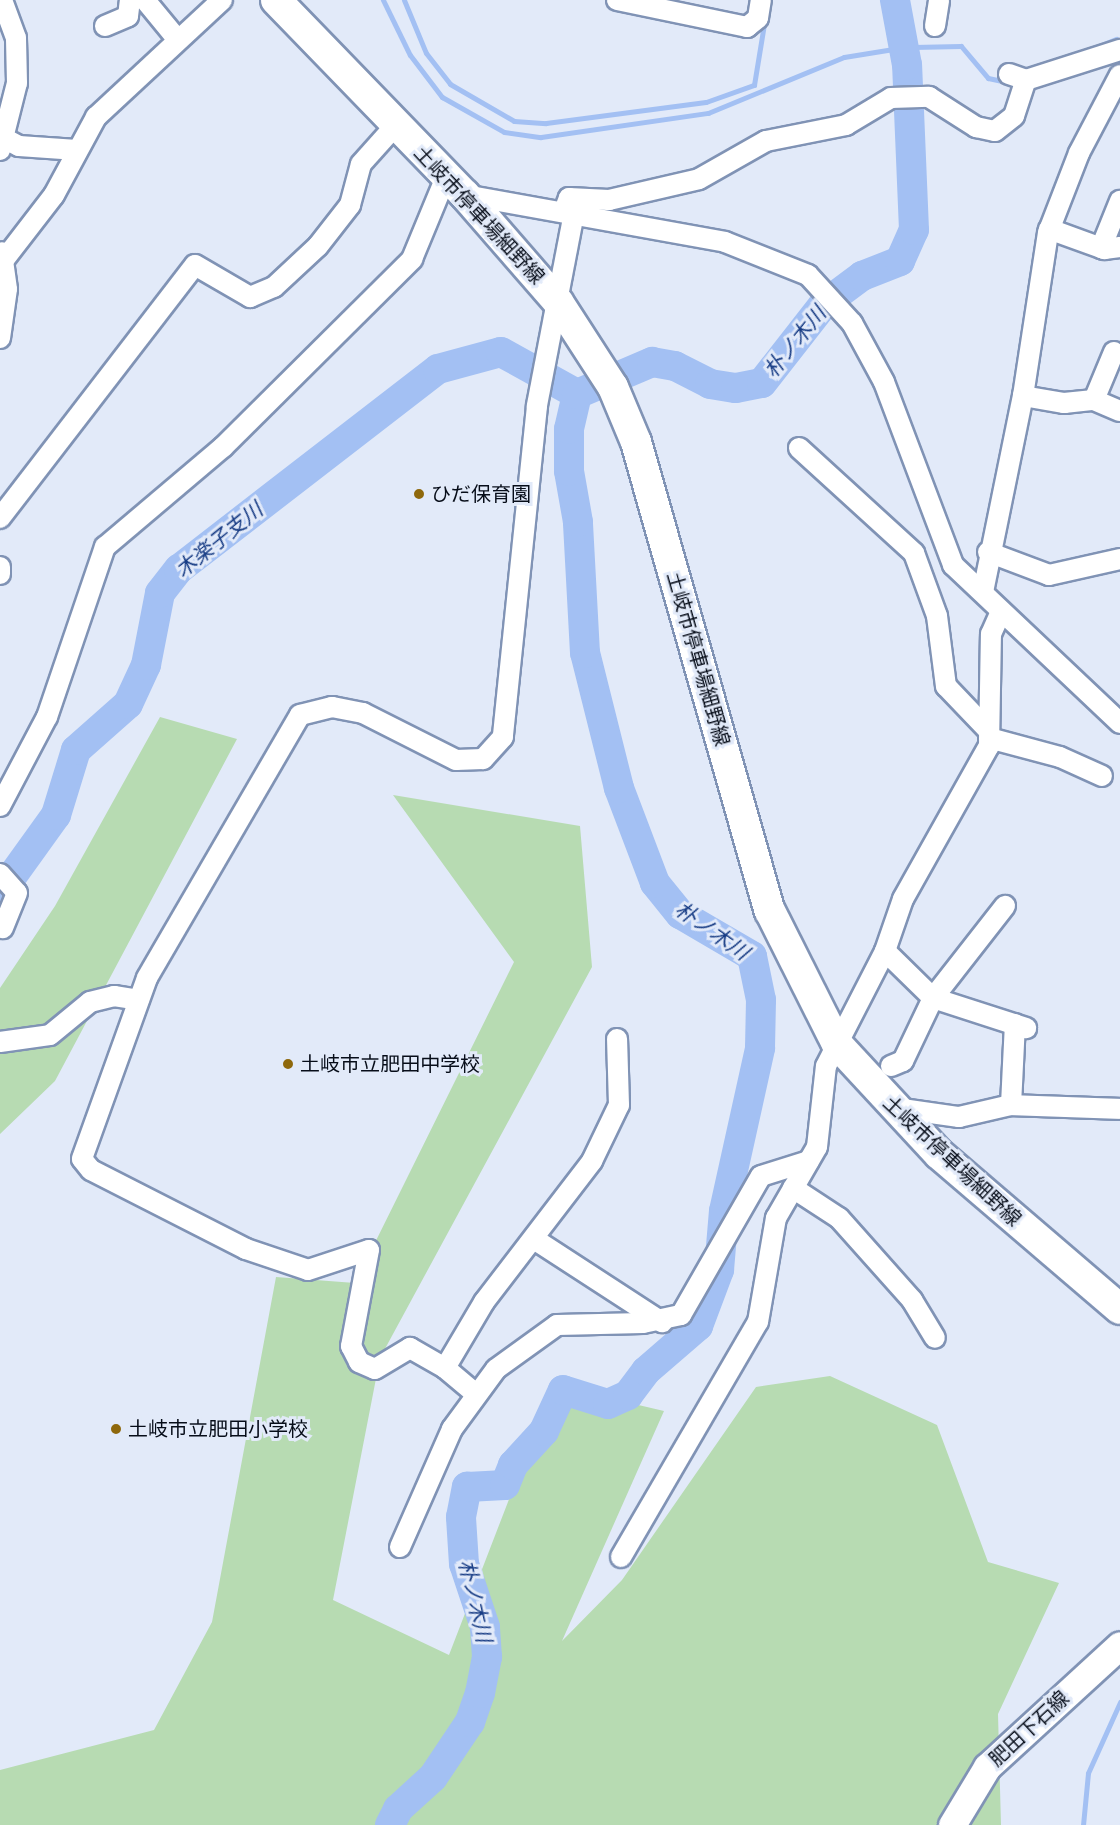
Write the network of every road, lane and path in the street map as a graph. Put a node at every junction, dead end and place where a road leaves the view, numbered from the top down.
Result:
1 (2, 0) edge
2 (145, 0) edge
3 (222, 0) edge
4 (276, 0) edge
5 (617, 0) edge
6 (761, 0) edge
7 (939, 0) edge
8 (129, 8) edge
9 (159, 16) junction
10 (105, 26) dead end
11 (935, 26) dead end
12 (178, 40) junction
13 (1120, 50) edge
14 (1120, 75) edge
15 (395, 126) junction
16 (1, 142) edge
17 (77, 150) junction
18 (455, 186) junction
19 (1120, 201) edge
20 (569, 212) junction
21 (1049, 229) junction
22 (1111, 248) edge
23 (1, 257) edge
24 (558, 302) junction
25 (0, 338) edge
26 (1114, 352) dead end
27 (1023, 396) junction
28 (1094, 400) junction
29 (1120, 411) edge
30 (799, 448) dead end
31 (0, 518) edge
32 (988, 552) junction
33 (1120, 559) edge
34 (0, 567) edge
35 (0, 574) edge
36 (983, 592) junction
37 (1001, 612) junction
38 (1120, 723) edge
39 (989, 735) junction
40 (1102, 776) dead end
41 (0, 806) edge
42 (0, 874) edge
43 (1005, 906) dead end
44 (3, 928) dead end
45 (885, 951) junction
46 (933, 998) junction
47 (139, 1000) junction
48 (617, 1039) dead end
49 (0, 1042) edge
50 (837, 1044) junction
51 (891, 1066) dead end
52 (1011, 1105) junction
53 (892, 1108) junction
54 (1120, 1109) edge
55 (809, 1161) junction
56 (793, 1188) junction
57 (534, 1239) junction
58 (1120, 1309) edge
59 (662, 1322) junction
60 (935, 1338) dead end
61 (445, 1368) junction
62 (475, 1393) junction
63 (400, 1547) dead end
64 (621, 1557) dead end
65 (1120, 1645) edge
66 (952, 1825) edge

1 - 16 street
2 - 9 street
3 - 12 street
4 - 15 main road, 土岐市停車場細野線
5 - 6 street
7 - 11 street
8 - 9 street
8 - 10 street
9 - 12 street
12 - 17 street
13 - 20 street
14 - 21 street
15 - 18 main road, 土岐市停車場細野線
15 - 31 street
16 - 17 street
17 - 23 street
18 - 20 street
18 - 24 main road, 土岐市停車場細野線
18 - 41 street
19 - 22 street
20 - 24 street
20 - 36 street
21 - 22 street
21 - 27 street
23 - 25 street
24 - 47 street
24 - 50 main road, 土岐市停車場細野線
26 - 28 street
27 - 28 street
27 - 32 street
28 - 29 street
30 - 39 street
32 - 33 street
32 - 36 street
34 - 35 street
36 - 37 street
37 - 38 street
37 - 39 street
39 - 40 street
39 - 45 street
42 - 44 street
43 - 46 street
45 - 46 street
45 - 50 street
46 - 51 street
46 - 52 street
47 - 49 street
47 - 61 street
48 - 57 street
50 - 53 main road, 土岐市停車場細野線
50 - 55 street
52 - 53 street
52 - 54 street
53 - 58 main road, 土岐市停車場細野線
55 - 56 street
55 - 59 street
56 - 60 street
56 - 64 street
57 - 59 street
57 - 61 street
59 - 62 street
61 - 62 street
62 - 63 street
65 - 66 main road, 肥田下石線

